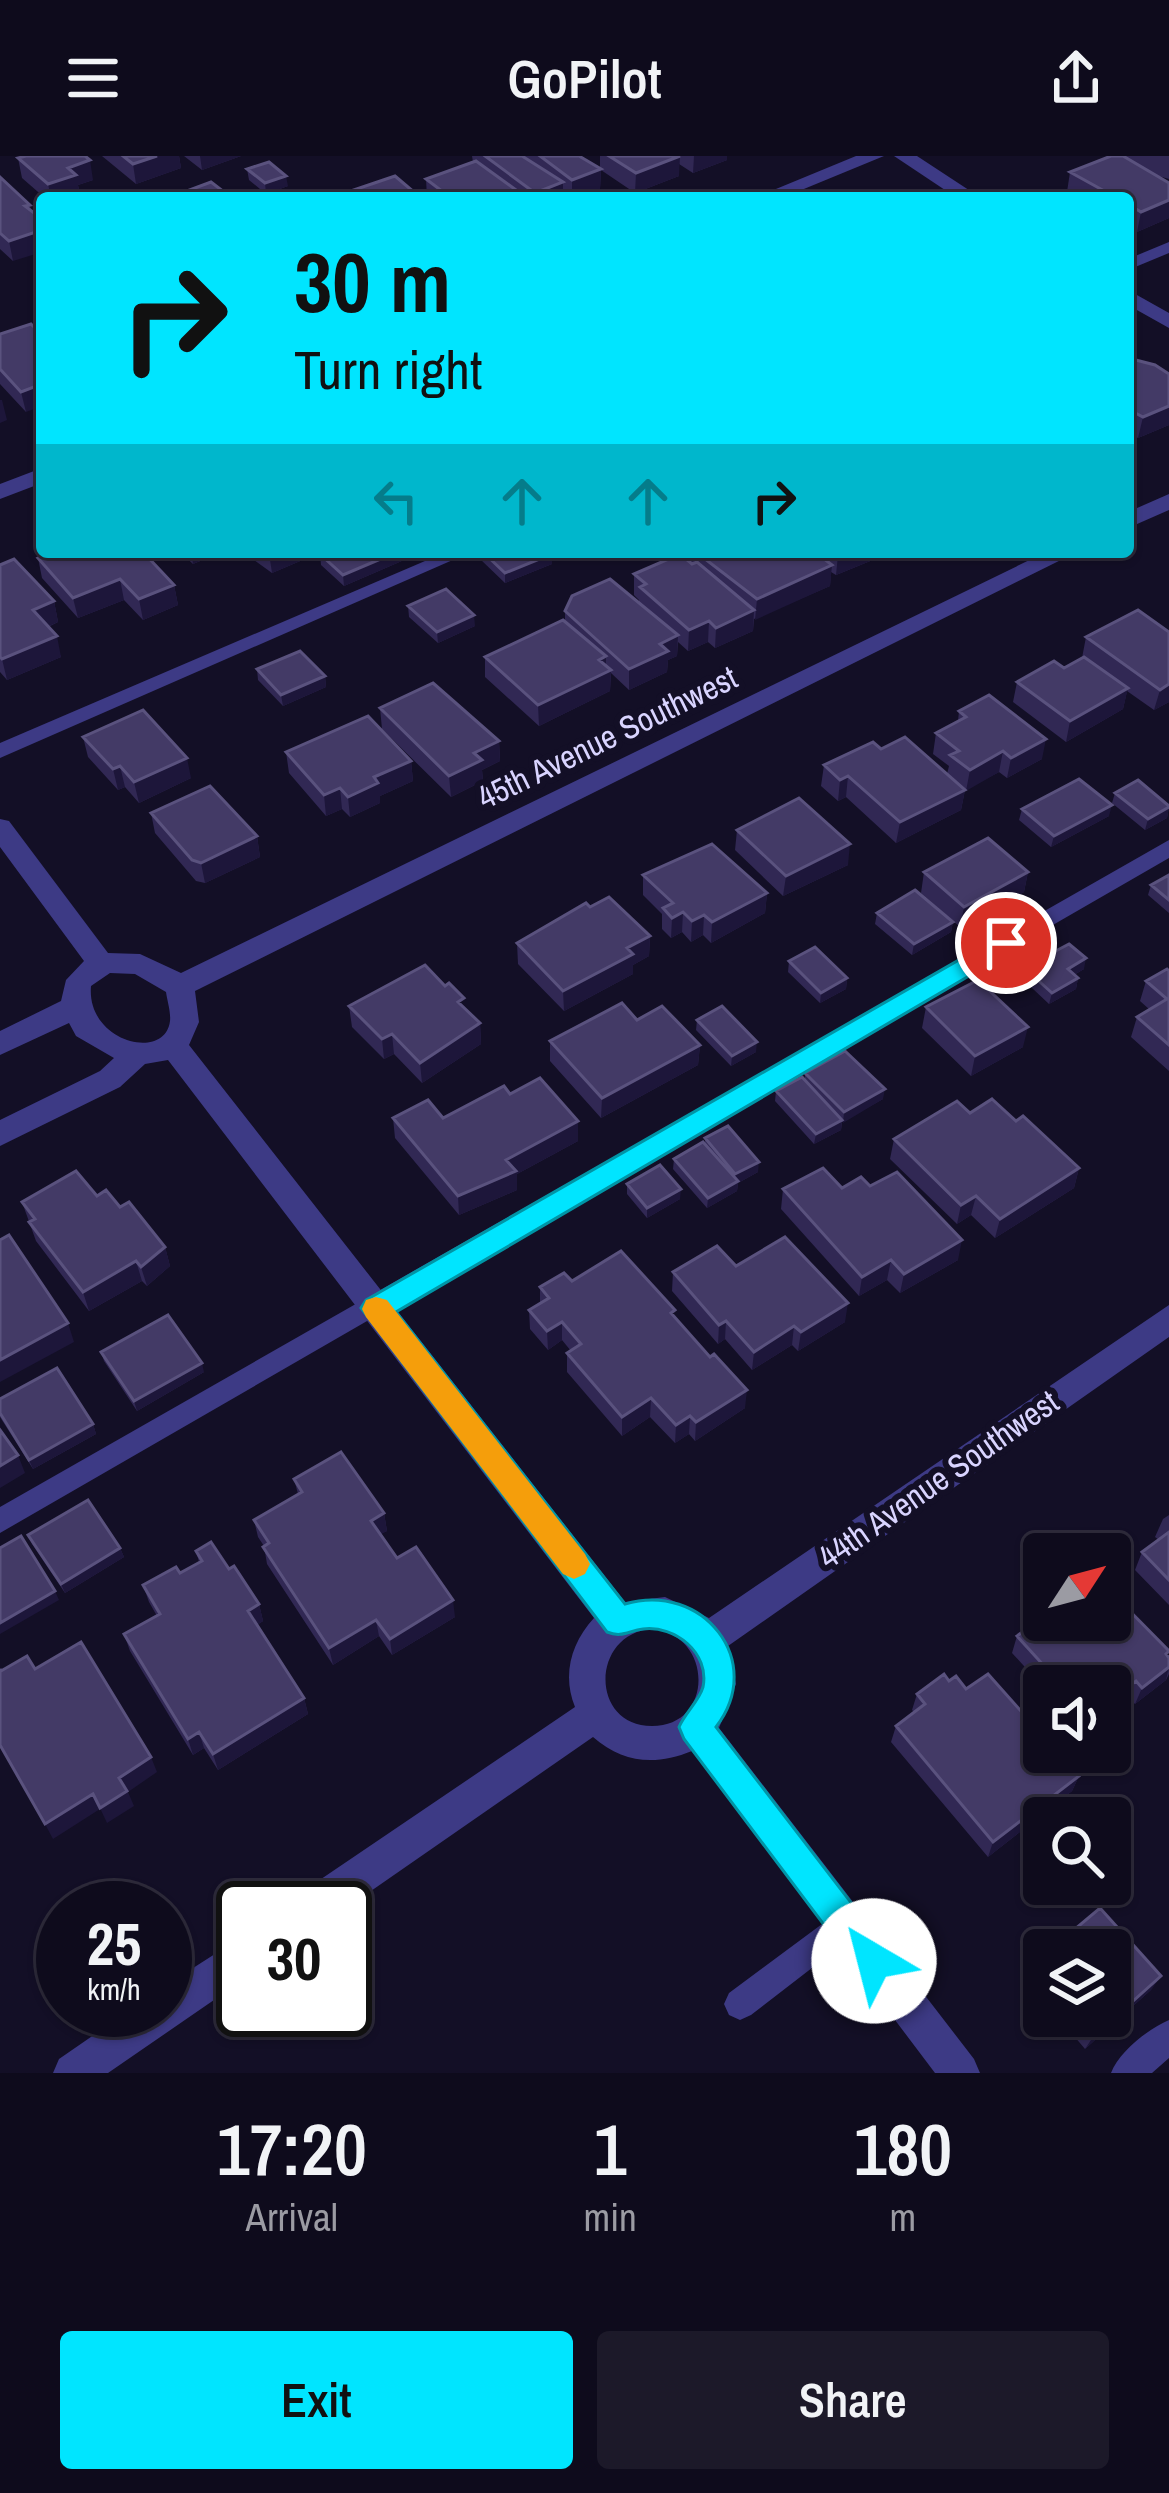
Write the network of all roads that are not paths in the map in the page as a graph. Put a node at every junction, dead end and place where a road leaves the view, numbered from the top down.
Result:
1 (874, 156) edge
2 (904, 156) edge
3 (780, 192) edge
4 (961, 192) edge
5 (1169, 247) edge
6 (1134, 262) edge
7 (1134, 300) edge
8 (1169, 322) edge
9 (36, 478) edge
10 (0, 492) edge
11 (1169, 501) edge
12 (1134, 518) edge
13 (448, 558) edge
14 (1053, 558) edge
15 (0, 751) edge
16 (0, 828) edge
17 (1169, 848) edge
18 (101, 964) junction
19 (180, 986) junction
20 (75, 1007) junction
21 (0, 1044) edge
22 (172, 1046) junction
23 (138, 1053) junction
24 (0, 1134) edge
25 (376, 1308) junction
26 (1169, 1319) edge
27 (0, 1521) edge
28 (618, 1621) junction
29 (707, 1640) junction
30 (597, 1713) junction
31 (695, 1727) junction
32 (352, 1881) edge
33 (845, 1923) junction
34 (740, 2003) dead end
35 (1169, 2036) edge
36 (126, 2037) edge
37 (73, 2073) edge
38 (960, 2073) edge
39 (1127, 2073) edge

1 - 3 street
2 - 4 street
5 - 6 lane
7 - 8 street
9 - 10 street
11 - 12 street
13 - 15 lane
14 - 19 street, 45th Avenue Southwest
16 - 18 street
17 - 25 lane
18 - 19 street
18 - 20 street
19 - 22 street
20 - 21 street
20 - 23 street
22 - 23 street
22 - 25 street
23 - 24 street
25 - 27 lane
25 - 28 street
26 - 29 street, 44th Avenue Southwest
28 - 29 street
28 - 30 street
29 - 31 street
30 - 31 street
30 - 32 street
31 - 33 street
33 - 34 lane
33 - 38 street
35 - 39 lane
36 - 37 street

